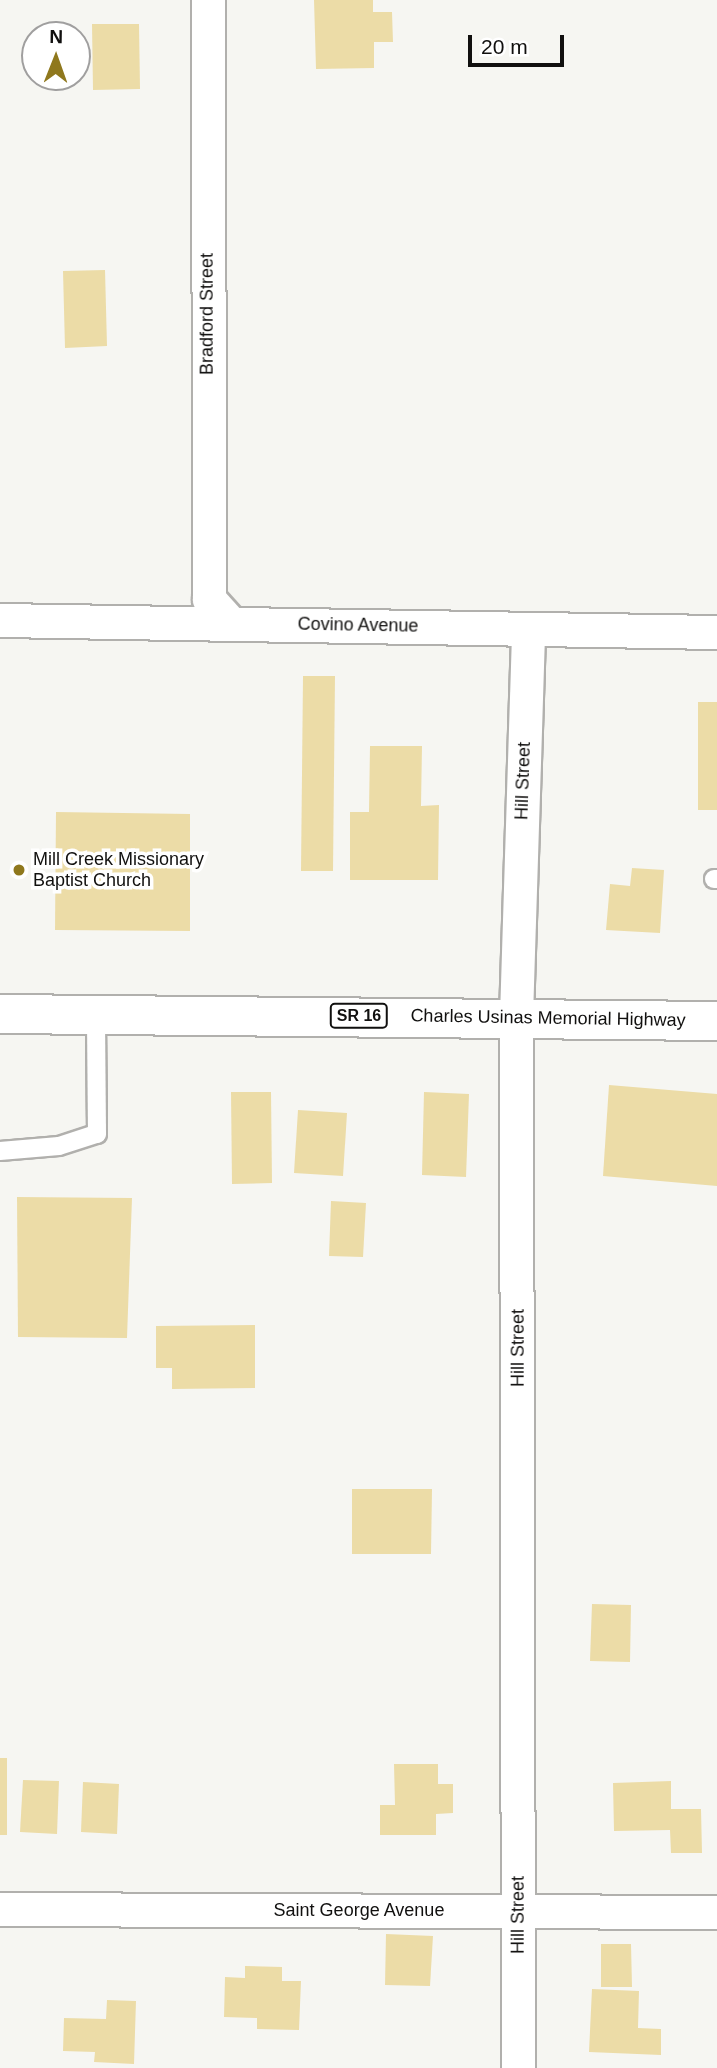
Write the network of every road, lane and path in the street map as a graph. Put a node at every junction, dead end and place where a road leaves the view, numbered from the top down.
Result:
1 (208, 0) edge
2 (0, 620) edge
3 (228, 620) junction
4 (528, 629) junction
5 (717, 632) edge
6 (0, 1014) edge
7 (96, 1014) junction
8 (516, 1016) junction
9 (717, 1021) edge
10 (0, 1152) edge
11 (0, 1909) edge
12 (518, 1910) junction
13 (717, 1912) edge
14 (518, 2068) edge

1 - 3 street, Bradford Street
2 - 3 street, Covino Avenue
3 - 4 street, Covino Avenue
4 - 5 street, Covino Avenue
4 - 8 street, Hill Street
6 - 7 highway, Charles Usinas Memorial Highway / SR 16
7 - 8 highway, Charles Usinas Memorial Highway / SR 16
7 - 10 lane
8 - 9 highway, Charles Usinas Memorial Highway / SR 16
8 - 12 street, Hill Street
11 - 12 street, Saint George Avenue
12 - 13 street, Saint George Avenue
12 - 14 street, Hill Street

